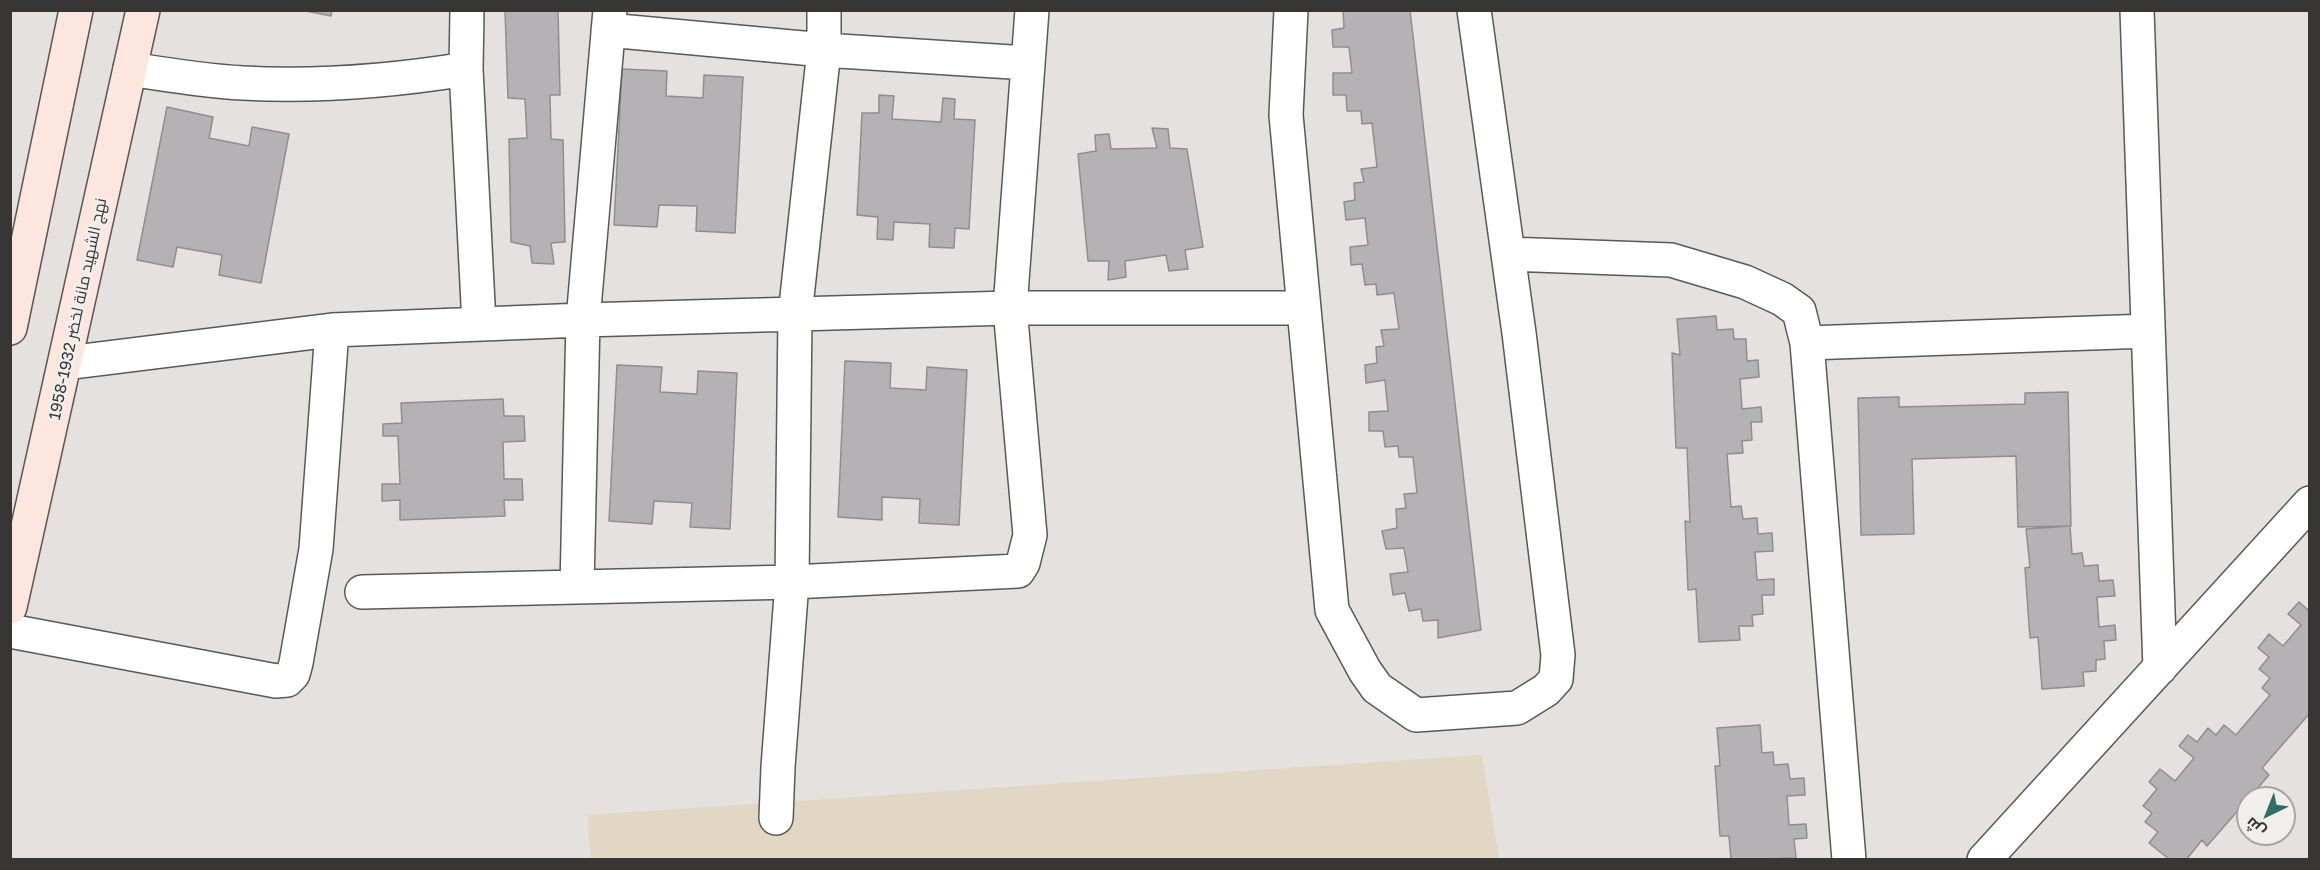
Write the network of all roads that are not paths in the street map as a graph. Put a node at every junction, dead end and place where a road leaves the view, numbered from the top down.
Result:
1 (76, 10) edge
2 (143, 10) edge
3 (467, 10) edge
4 (824, 10) edge
5 (1032, 10) edge
6 (1291, 10) edge
7 (1474, 10) edge
8 (2137, 10) edge
9 (609, 20) edge
10 (824, 51) junction
11 (1026, 63) junction
12 (130, 69) junction
13 (466, 69) junction
14 (1508, 254) junction
15 (1010, 308) junction
16 (1303, 309) junction
17 (795, 315) junction
18 (583, 320) junction
19 (479, 324) junction
20 (10, 328) edge
21 (332, 330) junction
22 (2148, 331) junction
23 (1807, 343) junction
24 (66, 363) junction
25 (2310, 502) edge
26 (792, 582) junction
27 (577, 587) junction
28 (362, 592) dead end
29 (10, 607) edge
30 (10, 631) edge
31 (2160, 668) junction
32 (776, 818) dead end
33 (1849, 860) edge
34 (1984, 860) edge

1 - 20 main road
2 - 12 main road, نهج الشهيد مانة لخضر 1932-1958
3 - 13 street
4 - 10 street
5 - 11 street
6 - 16 street
7 - 14 street
8 - 22 street
9 - 10 street
9 - 18 street
10 - 11 street
10 - 17 street
11 - 15 street
12 - 13 street
12 - 24 main road, نهج الشهيد مانة لخضر 1932-1958
13 - 19 street
14 - 16 street
14 - 23 street
15 - 16 street
15 - 17 street
15 - 26 street
17 - 18 street
17 - 26 street
18 - 19 street
18 - 27 street
19 - 21 street
21 - 24 street
21 - 30 street
22 - 23 street
22 - 31 street
23 - 33 street
24 - 29 main road, نهج الشهيد مانة لخضر 1932-1958
25 - 31 street
26 - 27 street
26 - 32 street
27 - 28 street
31 - 34 street

